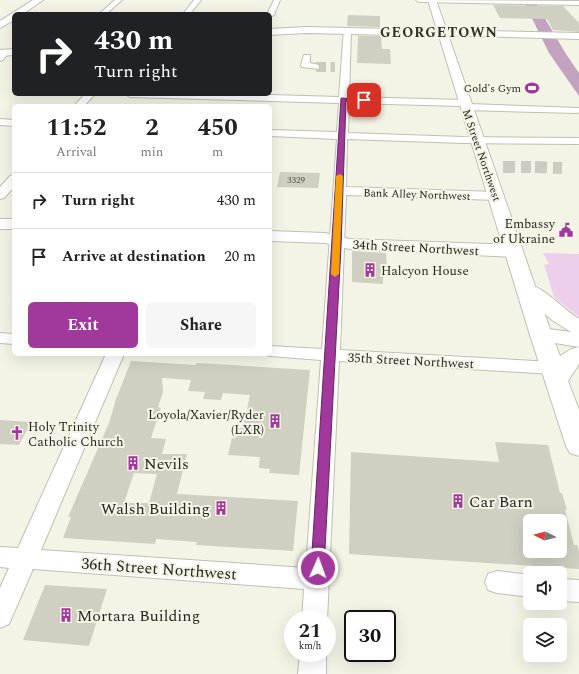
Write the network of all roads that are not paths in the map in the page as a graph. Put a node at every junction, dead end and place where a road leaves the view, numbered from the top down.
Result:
1 (39, 0) edge
2 (119, 0) edge
3 (198, 0) edge
4 (277, 0) edge
5 (419, 0) edge
6 (432, 0) edge
7 (579, 3) edge
8 (20, 12) edge
9 (104, 12) edge
10 (188, 12) edge
11 (271, 12) edge
12 (12, 17) edge
13 (0, 25) edge
14 (347, 30) junction
15 (272, 32) edge
16 (442, 33) junction
17 (578, 37) edge
18 (307, 57) dead end
19 (316, 67) dead end
20 (88, 96) edge
21 (255, 96) edge
22 (343, 99) junction
23 (81, 104) edge
24 (465, 105) junction
25 (574, 120) dead end
26 (0, 122) edge
27 (12, 123) edge
28 (272, 133) edge
29 (341, 136) junction
30 (477, 139) junction
31 (579, 141) edge
32 (12, 182) edge
33 (339, 191) junction
34 (0, 195) edge
35 (496, 196) junction
36 (0, 224) edge
37 (12, 224) edge
38 (272, 236) edge
39 (336, 241) junction
40 (514, 251) junction
41 (528, 290) junction
42 (579, 328) edge
43 (541, 335) junction
44 (0, 338) edge
45 (12, 339) edge
46 (579, 340) edge
47 (272, 351) edge
48 (579, 354) edge
49 (330, 355) junction
50 (114, 356) edge
51 (555, 374) junction
52 (579, 446) edge
53 (0, 557) edge
54 (25, 559) junction
55 (317, 579) junction
56 (498, 582) dead end
57 (523, 585) edge
58 (567, 590) edge
59 (579, 591) edge
60 (315, 610) edge
61 (0, 616) edge
62 (313, 662) edge
63 (312, 674) edge

1 - 8 main road
2 - 9 street
3 - 10 street
4 - 11 street
5 - 6 street
6 - 7 street
6 - 16 main road, M Street Northwest
12 - 13 main road
14 - 15 main road
14 - 16 main road
14 - 22 street
16 - 17 main road
16 - 24 main road, M Street Northwest
18 - 19 street
20 - 23 street
21 - 22 street
22 - 24 street
22 - 29 street
24 - 25 street
24 - 30 main road, M Street Northwest
26 - 27 street
28 - 29 street
29 - 30 street
29 - 33 street
30 - 31 street
30 - 35 main road, M Street Northwest
32 - 34 street
33 - 35 street, Bank Alley Northwest
33 - 39 street
35 - 40 main road, M Street Northwest
36 - 37 main road
38 - 39 main road, 34th Street Northwest
39 - 40 main road, 34th Street Northwest
39 - 49 street
40 - 41 main road, M Street Northwest
41 - 42 main road
41 - 43 main road, M Street Northwest
43 - 46 main road
43 - 51 main road, M Street Northwest
44 - 45 street
47 - 49 street, 35th Street Northwest
48 - 51 main road
49 - 51 street, 35th Street Northwest
49 - 55 street
50 - 54 street
51 - 52 main road, M Street Northwest
53 - 54 street, 36th Street Northwest
54 - 55 street, 36th Street Northwest
54 - 61 street
55 - 60 street
56 - 57 street
58 - 59 street
62 - 63 street

